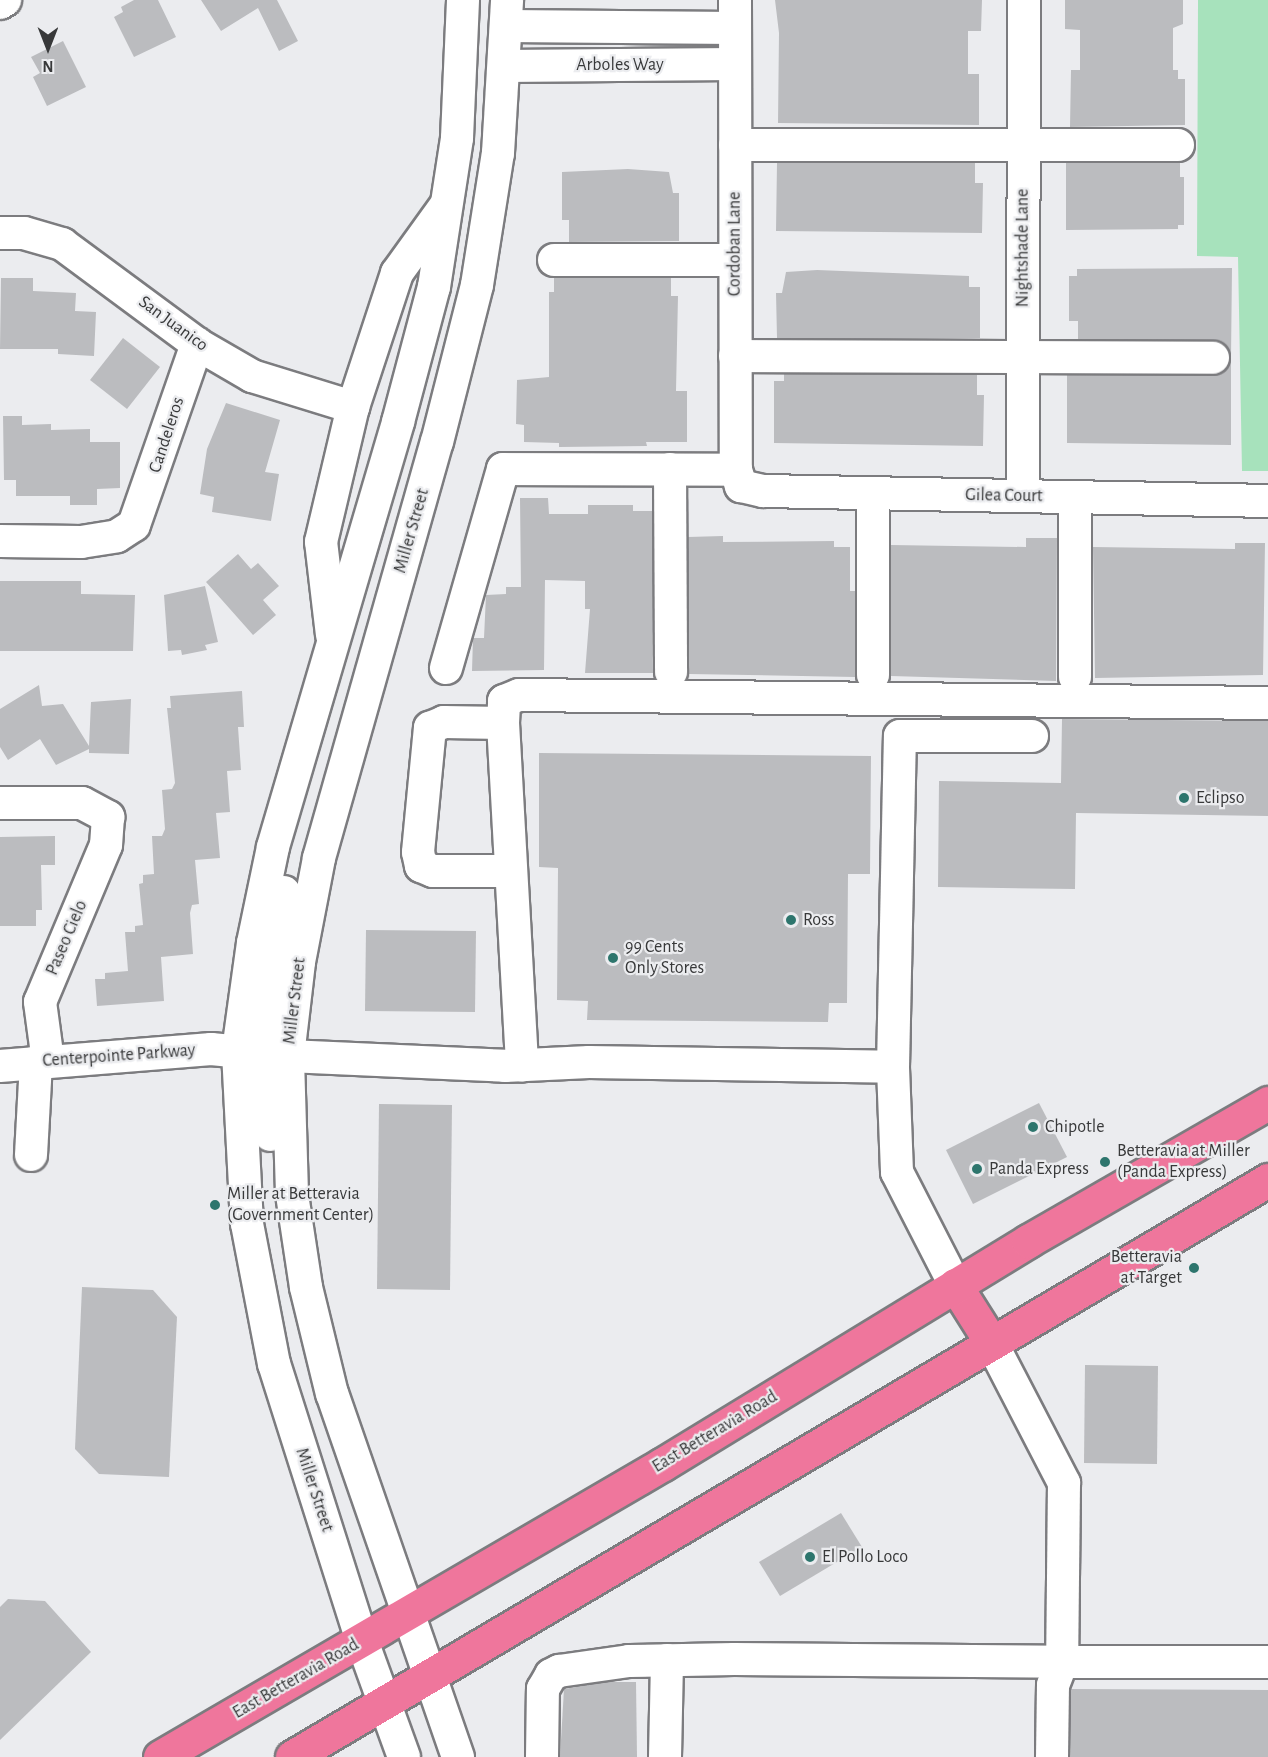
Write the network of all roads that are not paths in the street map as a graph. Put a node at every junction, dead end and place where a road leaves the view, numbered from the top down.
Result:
1 (5, 0) edge
2 (463, 0) edge
3 (1024, 0) edge
4 (0, 3) edge
5 (507, 13) edge
6 (735, 14) edge
7 (735, 64) junction
8 (504, 66) junction
9 (1023, 144) junction
10 (1178, 144) dead end
11 (735, 145) junction
12 (448, 202) junction
13 (0, 233) edge
14 (554, 260) dead end
15 (735, 260) junction
16 (197, 344) junction
17 (735, 356) junction
18 (1023, 357) junction
19 (1213, 358) dead end
20 (353, 407) junction
21 (670, 470) junction
22 (739, 478) junction
23 (873, 493) junction
24 (1023, 496) junction
25 (1075, 497) junction
26 (1268, 501) edge
27 (0, 541) edge
28 (334, 645) junction
29 (446, 668) dead end
30 (671, 672) dead end
31 (873, 675) dead end
32 (1075, 677) dead end
33 (901, 699) junction
34 (1268, 703) edge
35 (311, 723) junction
36 (503, 723) junction
37 (900, 736) junction
38 (1032, 736) dead end
39 (0, 802) edge
40 (511, 871) junction
41 (238, 1051) junction
42 (288, 1056) junction
43 (42, 1062) junction
44 (522, 1065) junction
45 (0, 1066) edge
46 (893, 1067) junction
47 (1268, 1103) edge
48 (31, 1155) dead end
49 (1268, 1180) edge
50 (955, 1285) junction
51 (306, 1287) junction
52 (991, 1342) junction
53 (408, 1614) junction
54 (362, 1641) junction
55 (667, 1660) junction
56 (1062, 1662) junction
57 (1268, 1662) edge
58 (429, 1676) junction
59 (384, 1703) junction
60 (160, 1757) edge
61 (292, 1757) edge
62 (404, 1757) edge
63 (458, 1757) edge
64 (542, 1757) edge
65 (665, 1757) edge
66 (1052, 1757) edge

1 - 4 street
2 - 12 street, Miller Street
3 - 9 street, Nightshade Lane
5 - 6 street, Arboles Way
5 - 8 street, Miller Street
6 - 7 street, Cordoban Lane
7 - 8 street, Arboles Way
7 - 11 street, Cordoban Lane
8 - 42 street, Miller Street
9 - 10 street
9 - 11 street
9 - 18 street, Nightshade Lane
11 - 15 street, Cordoban Lane
12 - 20 street, Miller Street
12 - 28 street, Miller Street
13 - 16 street, San Juanico
14 - 15 street
15 - 17 street, Cordoban Lane
16 - 20 street, San Juanico
16 - 27 street, Candeleros
17 - 18 street
17 - 22 street, Cordoban Lane
18 - 19 street
18 - 24 street, Nightshade Lane
20 - 28 street, Miller Street
21 - 22 street, Gilea Court
21 - 29 street, Gilea Court
21 - 30 street
22 - 23 street, Gilea Court
23 - 24 street, Gilea Court
23 - 31 street
24 - 25 street, Gilea Court
25 - 26 street, Gilea Court
25 - 32 street
28 - 35 street, Miller Street
33 - 34 street
33 - 36 street
33 - 37 street
35 - 41 street, Miller Street
35 - 42 street, Miller Street
36 - 40 street
36 - 40 street
37 - 38 street
37 - 46 street
39 - 43 street, Paseo Cielo
40 - 44 street
41 - 43 street, Centerpointe Parkway
41 - 51 street
41 - 54 street, Miller Street
42 - 44 street
42 - 51 street, Miller Street
43 - 45 street, Centerpointe Parkway
43 - 48 street, Paseo Cielo
44 - 46 street
46 - 50 street
47 - 50 highway, East Betteravia Road
49 - 52 highway
50 - 52 highway
50 - 53 highway, East Betteravia Road
51 - 53 street, Miller Street
52 - 56 street
52 - 58 highway
53 - 54 highway, East Betteravia Road
53 - 58 street, Miller Street
54 - 59 street, Miller Street
54 - 60 highway, East Betteravia Road
55 - 56 street
55 - 64 street
55 - 65 street
56 - 57 street
56 - 66 street
58 - 59 highway
58 - 63 street, Miller Street
59 - 61 highway
59 - 62 street, Miller Street

